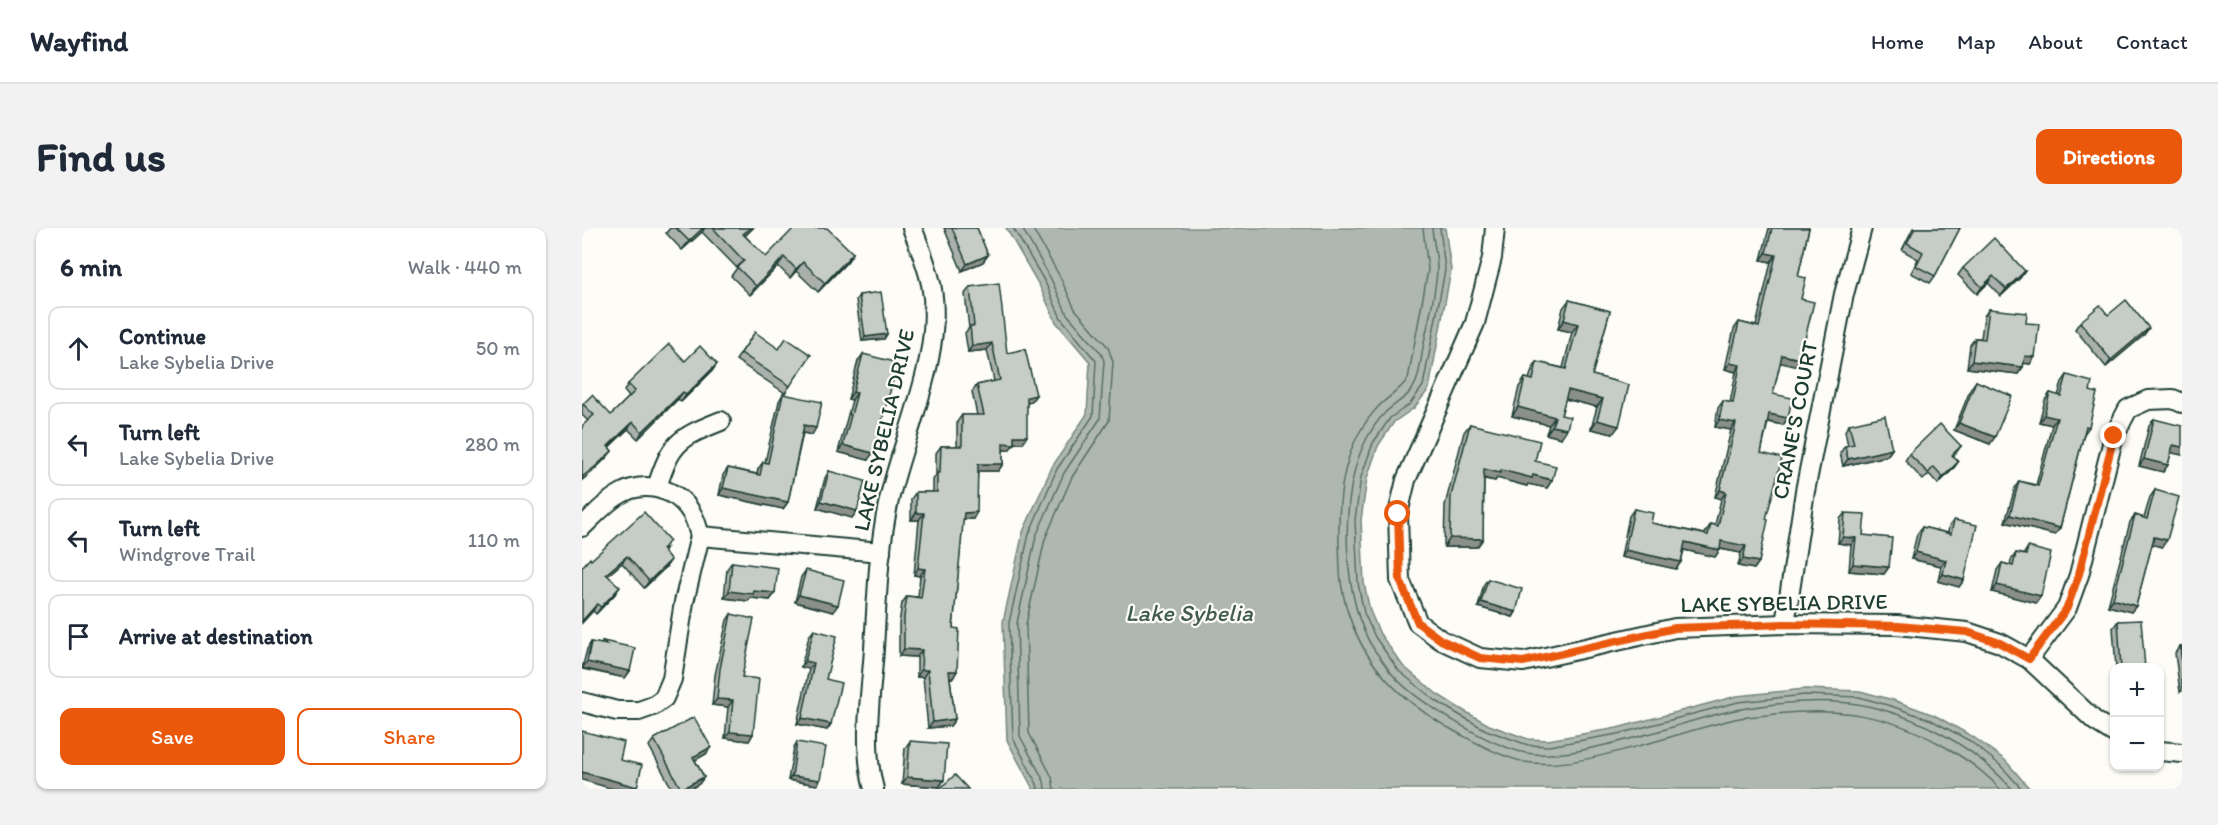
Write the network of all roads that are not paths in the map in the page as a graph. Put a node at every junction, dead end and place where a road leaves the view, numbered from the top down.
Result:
1 (912, 228) edge
2 (1496, 228) edge
3 (1862, 228) edge
4 (2182, 403) edge
5 (721, 421) dead end
6 (657, 487) junction
7 (582, 527) edge
8 (700, 536) junction
9 (880, 552) junction
10 (1785, 624) junction
11 (2029, 659) junction
12 (582, 702) edge
13 (2110, 730) edge
14 (2164, 751) edge
15 (2182, 753) edge
16 (874, 789) edge

1 - 9 street, LAKE SYBELIA DRIVE
2 - 10 street, LAKE SYBELIA DRIVE
3 - 10 street, CRANE'S COURT
4 - 11 street
5 - 6 street
6 - 7 street
6 - 8 street
8 - 9 street
8 - 12 street
9 - 16 street, LAKE SYBELIA DRIVE
10 - 11 street, LAKE SYBELIA DRIVE
11 - 13 street, LAKE SYBELIA DRIVE
14 - 15 street

